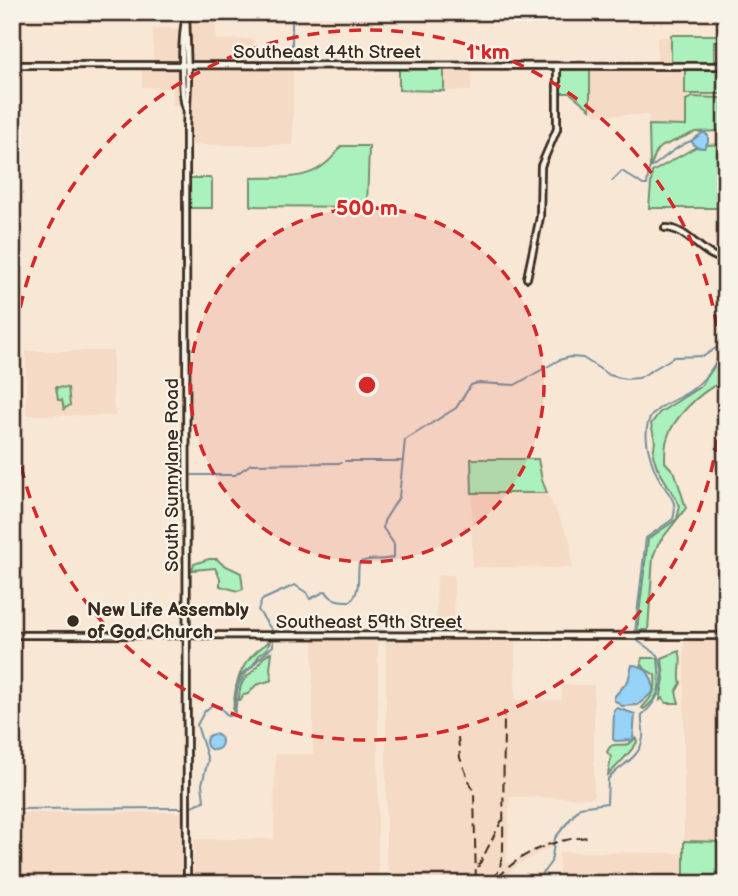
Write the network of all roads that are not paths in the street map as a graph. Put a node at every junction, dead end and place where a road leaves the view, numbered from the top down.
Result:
1 (186, 15) edge
2 (12, 65) edge
3 (186, 66) junction
4 (557, 66) junction
5 (726, 66) edge
6 (665, 228) dead end
7 (726, 259) edge
8 (527, 278) dead end
9 (12, 635) edge
10 (186, 636) junction
11 (726, 636) edge
12 (187, 884) edge

1 - 3 main road, South Sunnylane Road
2 - 3 main road, Southeast 44th Street
3 - 4 main road, Southeast 44th Street
3 - 10 main road, South Sunnylane Road
4 - 5 main road, Southeast 44th Street
4 - 8 main road
6 - 7 main road
9 - 10 main road, Southeast 59th Street
10 - 11 main road, Southeast 59th Street
10 - 12 main road, South Sunnylane Road

